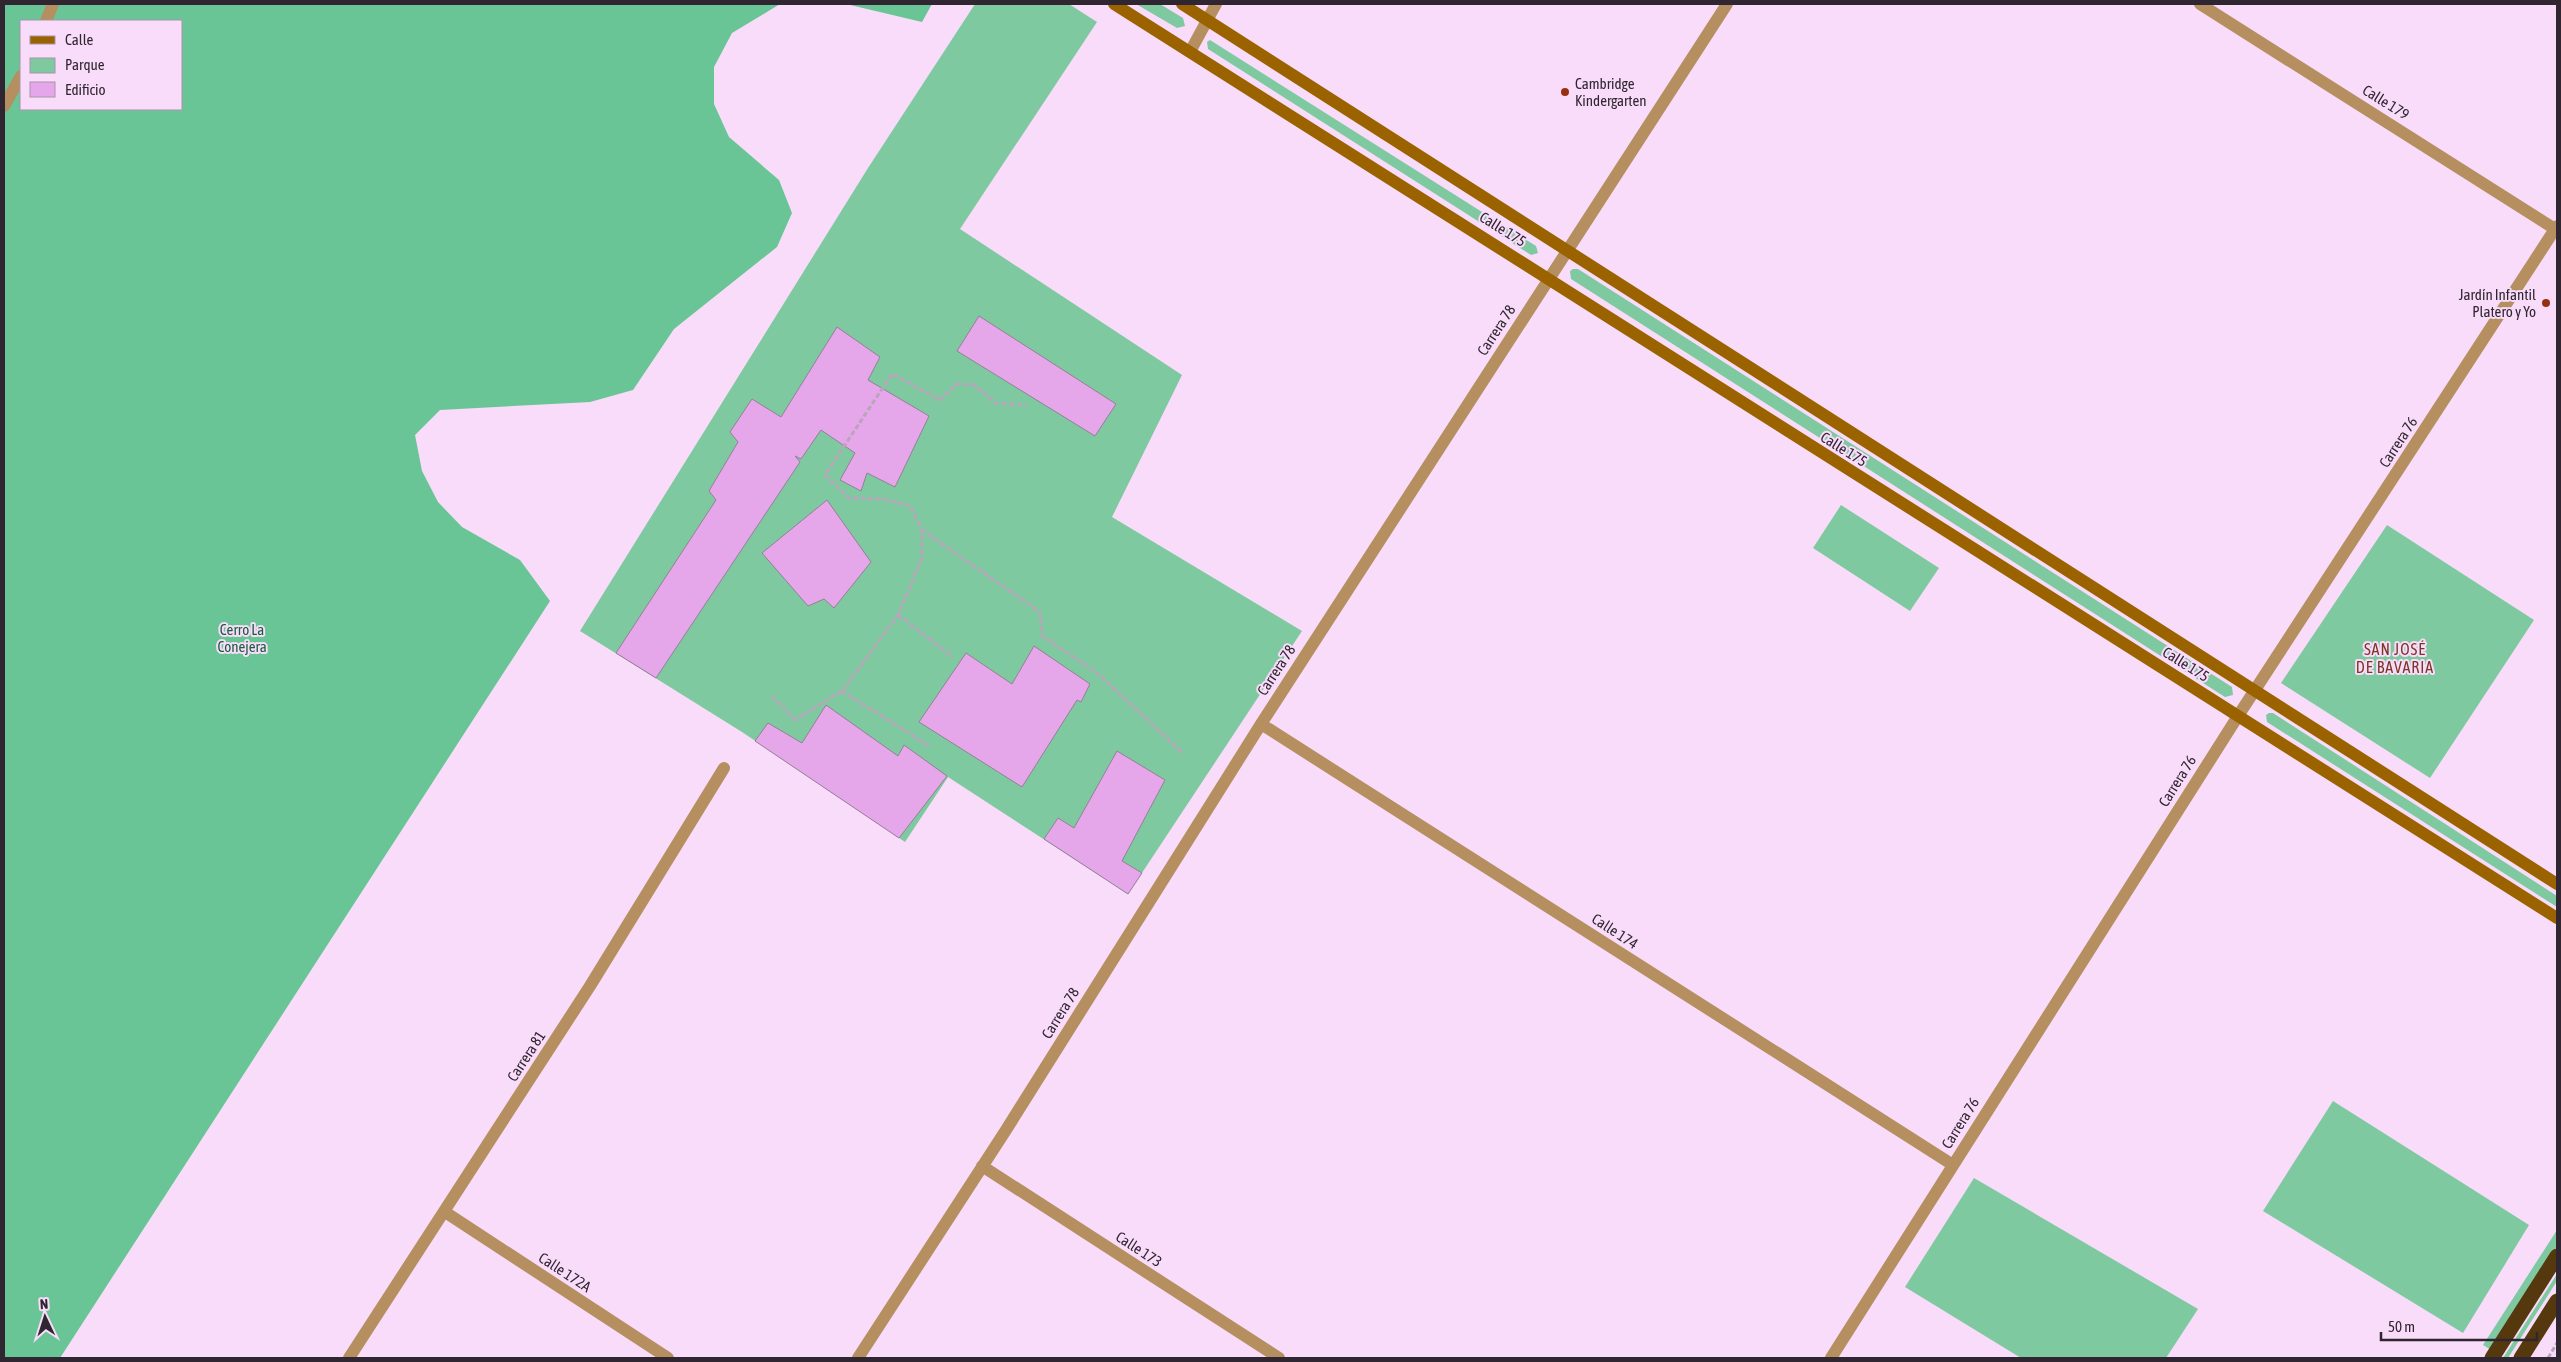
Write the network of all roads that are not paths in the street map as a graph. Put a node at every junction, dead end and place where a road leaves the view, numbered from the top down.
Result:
1 (53, 4) edge
2 (1114, 4) edge
3 (1182, 4) edge
4 (1216, 4) edge
5 (1728, 4) edge
6 (2200, 4) edge
7 (1206, 19) junction
8 (46, 20) edge
9 (1191, 50) junction
10 (20, 78) edge
11 (4, 106) edge
12 (2556, 227) edge
13 (1567, 249) junction
14 (1549, 278) junction
15 (2256, 691) junction
16 (2238, 716) junction
17 (1261, 724) junction
18 (724, 768) dead end
19 (2557, 884) edge
20 (2557, 918) edge
21 (1953, 1165) junction
22 (982, 1166) junction
23 (445, 1212) junction
24 (2557, 1256) edge
25 (2557, 1302) edge
26 (349, 1358) edge
27 (668, 1358) edge
28 (858, 1358) edge
29 (1279, 1358) edge
30 (1831, 1358) edge
31 (2492, 1358) edge
32 (2521, 1358) edge

1 - 8 street
2 - 9 street, Calle 175
3 - 7 street, Calle 175
4 - 7 street
5 - 13 street, Carrera 78
6 - 12 street, Calle 179
7 - 9 street
7 - 13 street, Calle 175
9 - 14 street, Calle 175
10 - 11 street
12 - 15 street, Carrera 76
13 - 14 street, Carrera 78
13 - 15 street, Calle 175
14 - 16 street, Calle 175
14 - 17 street, Carrera 78
15 - 16 street, Carrera 76
15 - 19 street, Calle 175
16 - 20 street, Calle 175
16 - 21 street, Carrera 76
17 - 21 street, Calle 174
17 - 22 street, Carrera 78
18 - 23 street, Carrera 81
21 - 30 street, Carrera 76
22 - 28 street, Carrera 78
22 - 29 street, Calle 173
23 - 26 street, Carrera 81
23 - 27 street, Calle 172A
24 - 31 highway
25 - 32 highway

